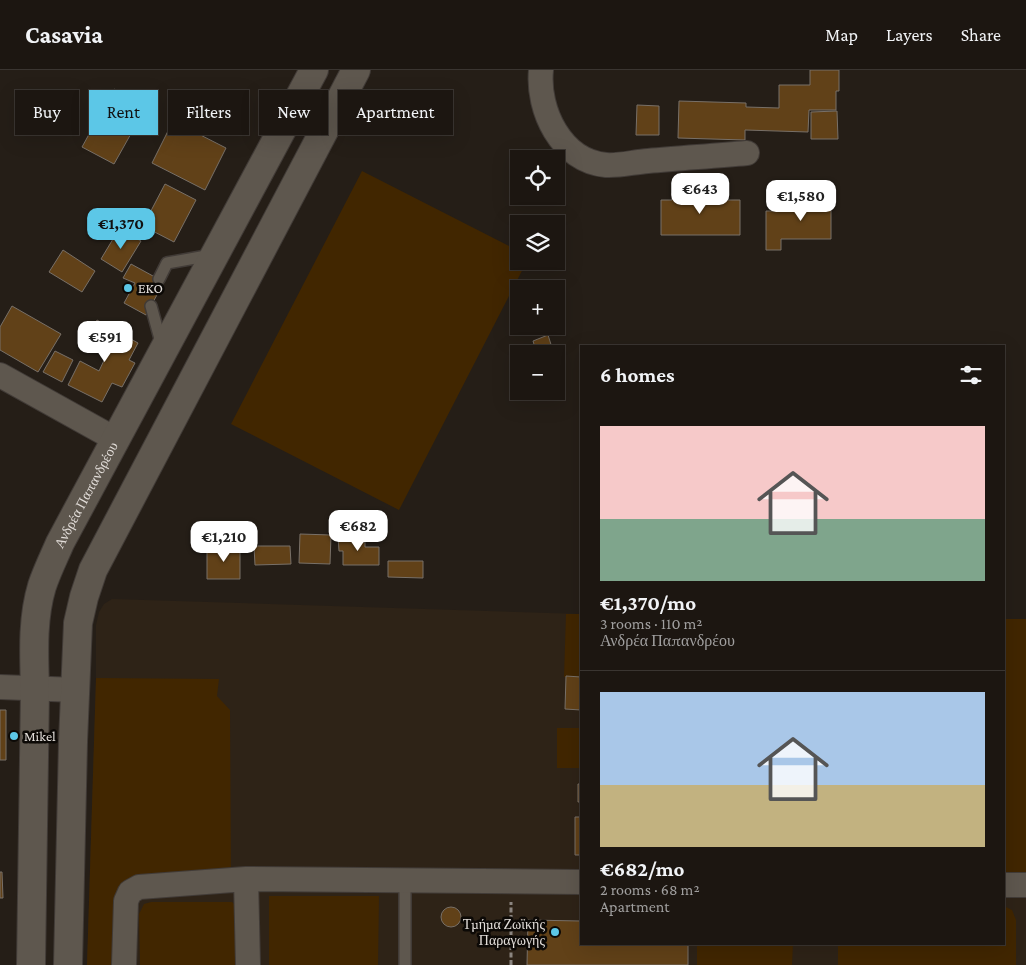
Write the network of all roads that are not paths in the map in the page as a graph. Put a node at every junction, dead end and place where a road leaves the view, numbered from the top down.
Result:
1 (314, 70) edge
2 (541, 70) edge
3 (346, 73) edge
4 (747, 153) dead end
5 (214, 255) junction
6 (159, 279) dead end
7 (150, 306) dead end
8 (163, 350) junction
9 (0, 376) edge
10 (115, 439) junction
11 (0, 687) edge
12 (35, 689) junction
13 (76, 690) junction
14 (246, 879) junction
15 (405, 880) junction
16 (580, 882) edge
17 (1005, 885) edge
18 (1026, 886) edge
19 (31, 965) edge
20 (68, 965) edge
21 (124, 965) edge
22 (248, 965) edge
23 (405, 965) edge

1 - 5 street, Ανδρέα Παπανδρέου
2 - 4 street
3 - 13 street
5 - 6 lane
5 - 8 street, Ανδρέα Παπανδρέου
7 - 8 lane
8 - 10 street, Ανδρέα Παπανδρέου
9 - 10 street
10 - 12 street, Ανδρέα Παπανδρέου
11 - 12 street
12 - 13 street
12 - 19 street, Ανδρέα Παπανδρέου
13 - 20 street
14 - 15 street
14 - 21 street
14 - 22 street
15 - 16 street
15 - 23 lane
17 - 18 street

